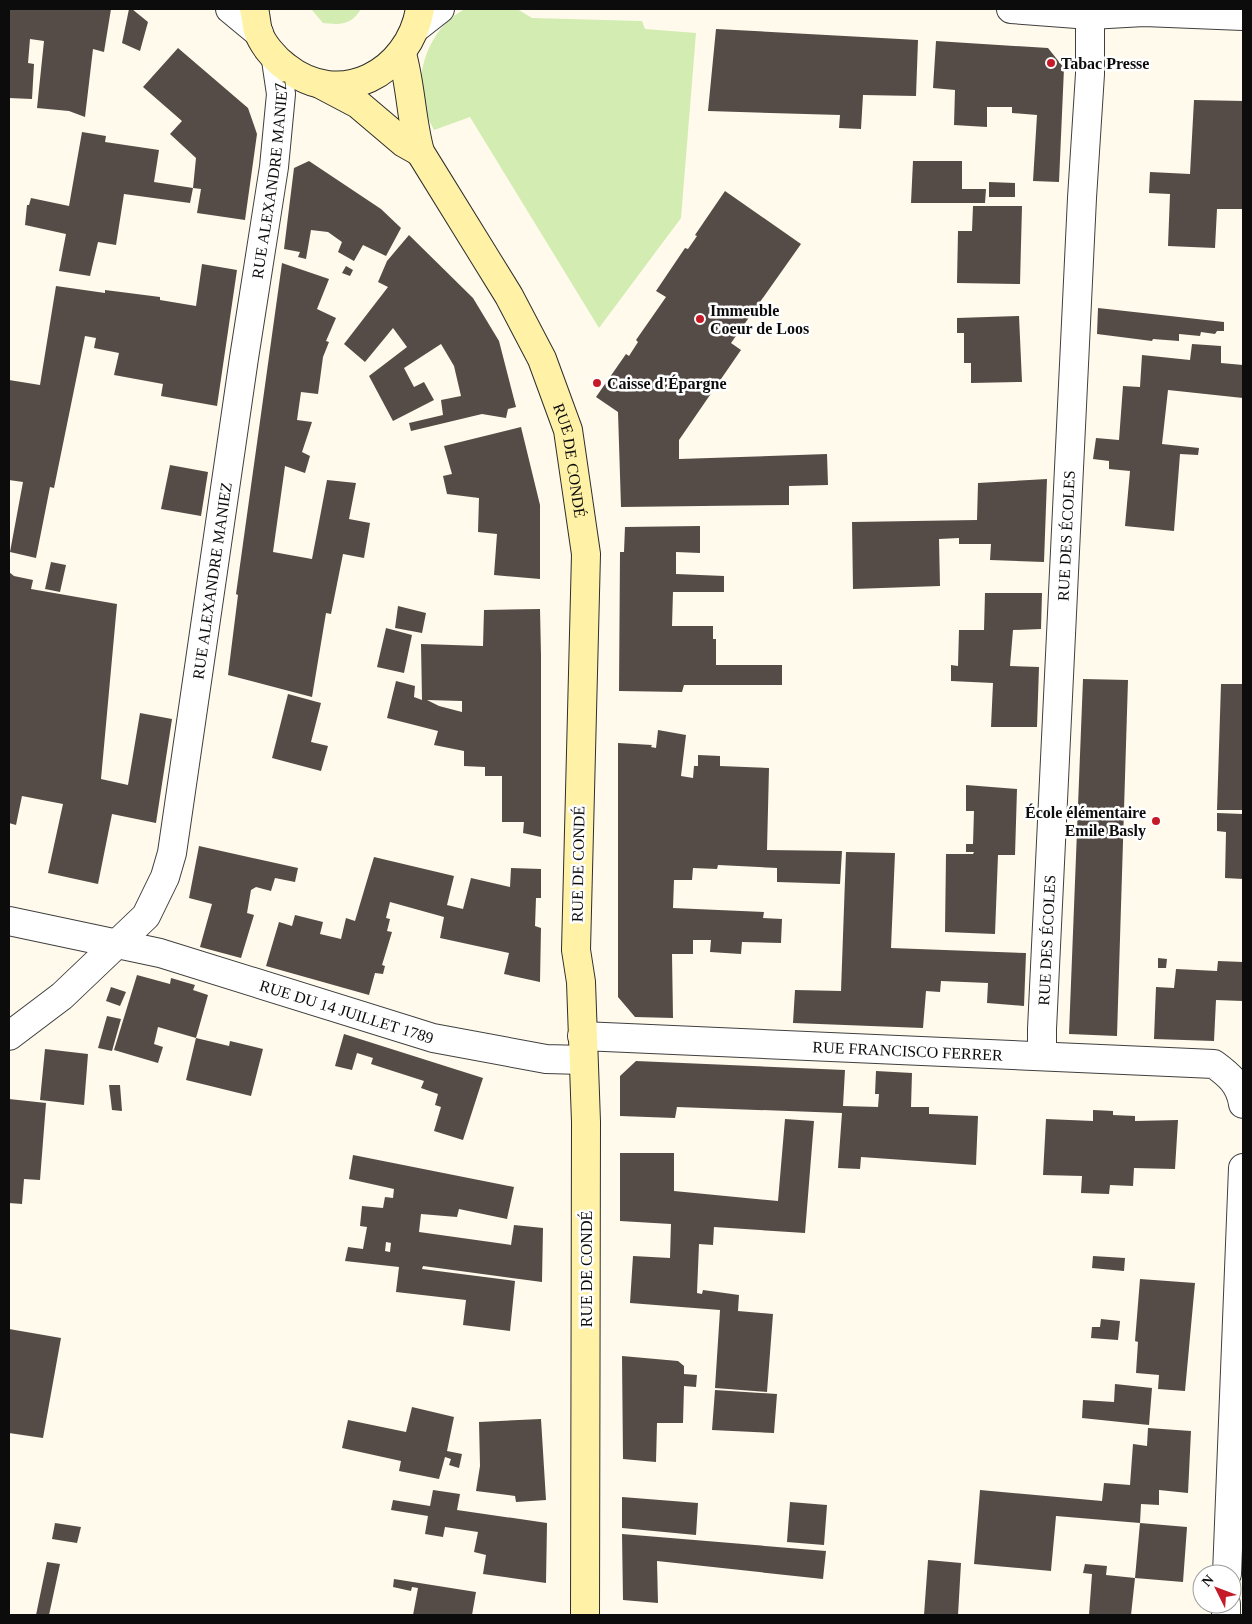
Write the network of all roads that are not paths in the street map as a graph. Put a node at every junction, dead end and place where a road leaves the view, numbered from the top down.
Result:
1 (230, 9) edge
2 (440, 9) edge
3 (1012, 9) edge
4 (1090, 15) junction
5 (1243, 16) edge
6 (418, 18) edge
7 (257, 21) edge
8 (402, 54) junction
9 (276, 60) junction
10 (322, 85) junction
11 (420, 152) junction
12 (9, 920) edge
13 (115, 943) junction
14 (9, 1036) edge
15 (582, 1048) junction
16 (1042, 1055) junction
17 (1243, 1104) edge
18 (1243, 1168) edge
19 (1227, 1564) edge
20 (585, 1615) edge

1 - 7 street
2 - 6 street
3 - 4 street
4 - 5 street
4 - 16 street, RUE DES ÉCOLES
6 - 8 main road
7 - 9 main road
8 - 10 main road
8 - 11 main road
9 - 10 main road
9 - 13 street, RUE ALEXANDRE MANIEZ
10 - 11 main road
11 - 15 main road, RUE DE CONDÉ
12 - 13 street, RUE DU 14 JUILLET 1789
13 - 14 street, RUE ALEXANDRE MANIEZ
13 - 15 street, RUE DU 14 JUILLET 1789
15 - 16 street, RUE FRANCISCO FERRER
15 - 20 main road, RUE DE CONDÉ
16 - 17 street, RUE FRANCISCO FERRER
18 - 19 street

